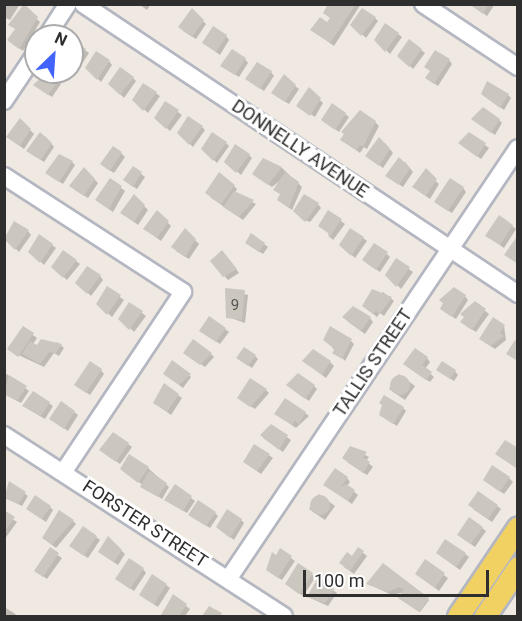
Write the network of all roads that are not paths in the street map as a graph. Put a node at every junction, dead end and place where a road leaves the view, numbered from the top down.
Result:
1 (68, 4) edge
2 (83, 4) edge
3 (423, 4) edge
4 (55, 24) edge
5 (518, 68) edge
6 (24, 71) edge
7 (4, 101) edge
8 (518, 148) edge
9 (4, 176) edge
10 (450, 249) junction
11 (518, 294) edge
12 (4, 435) edge
13 (64, 471) junction
14 (518, 527) edge
15 (518, 567) edge
16 (229, 578) junction
17 (284, 616) edge
18 (458, 616) edge
19 (485, 616) edge

1 - 4 street
2 - 10 street, DONNELLY AVENUE
3 - 5 street
6 - 7 street
8 - 10 street, TALLIS STREET
9 - 13 street
10 - 11 street, DONNELLY AVENUE
10 - 16 street, TALLIS STREET
12 - 13 street, FORSTER STREET
13 - 16 street, FORSTER STREET
14 - 18 main road
15 - 19 main road
16 - 17 street, FORSTER STREET

